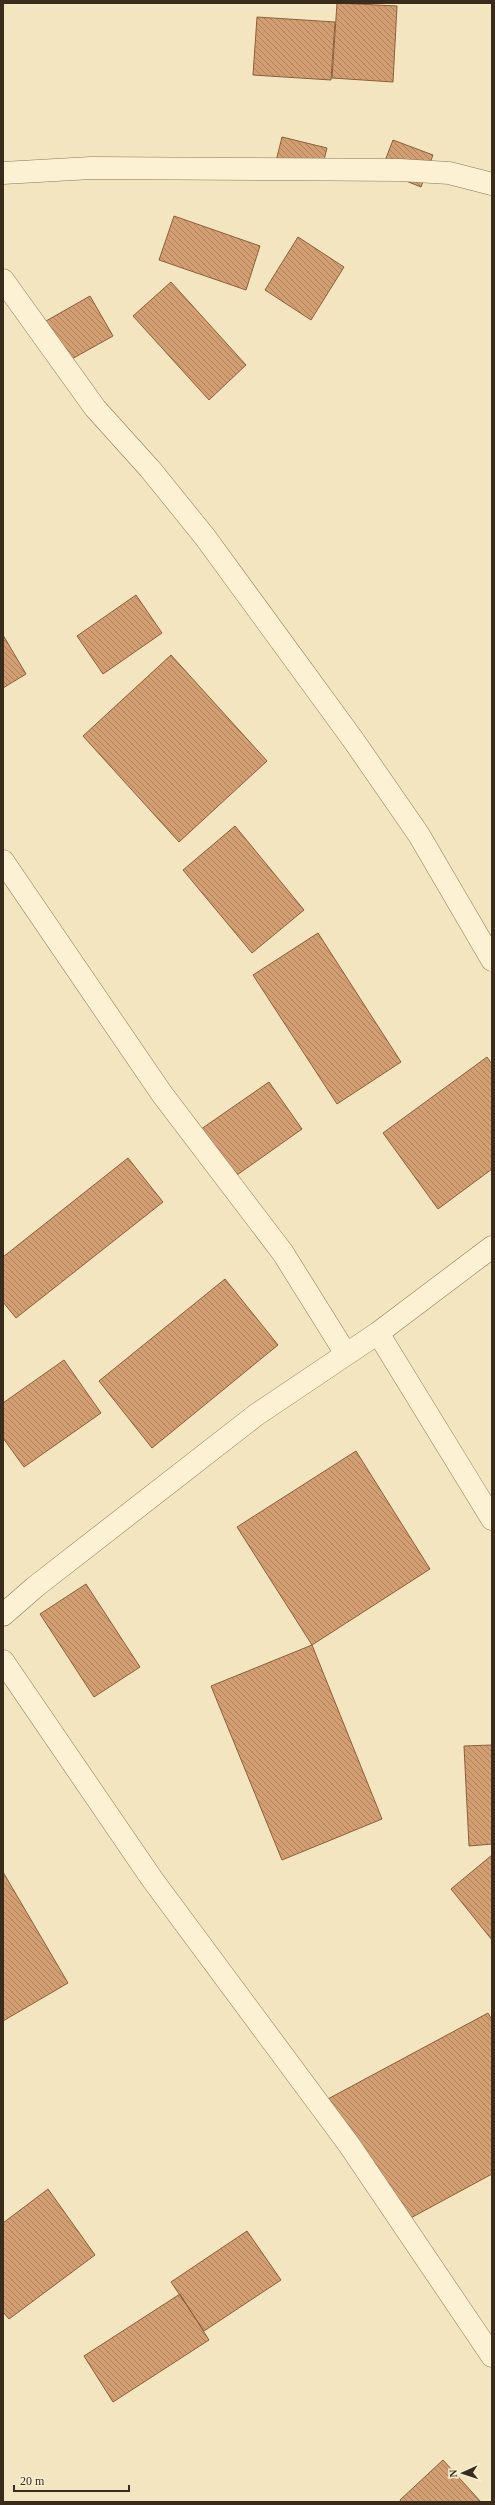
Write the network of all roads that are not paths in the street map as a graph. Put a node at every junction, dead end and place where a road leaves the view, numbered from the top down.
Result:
1 (3, 173) edge
2 (492, 184) edge
3 (3, 280) edge
4 (3, 861) edge
5 (492, 960) edge
6 (492, 1247) edge
7 (378, 1333) junction
8 (346, 1354) junction
9 (492, 1519) edge
10 (3, 1615) edge
11 (3, 1661) edge
12 (492, 2356) edge

1 - 2 street
3 - 5 street
4 - 8 street
6 - 7 street
7 - 8 street
7 - 9 street
8 - 10 street
11 - 12 street

